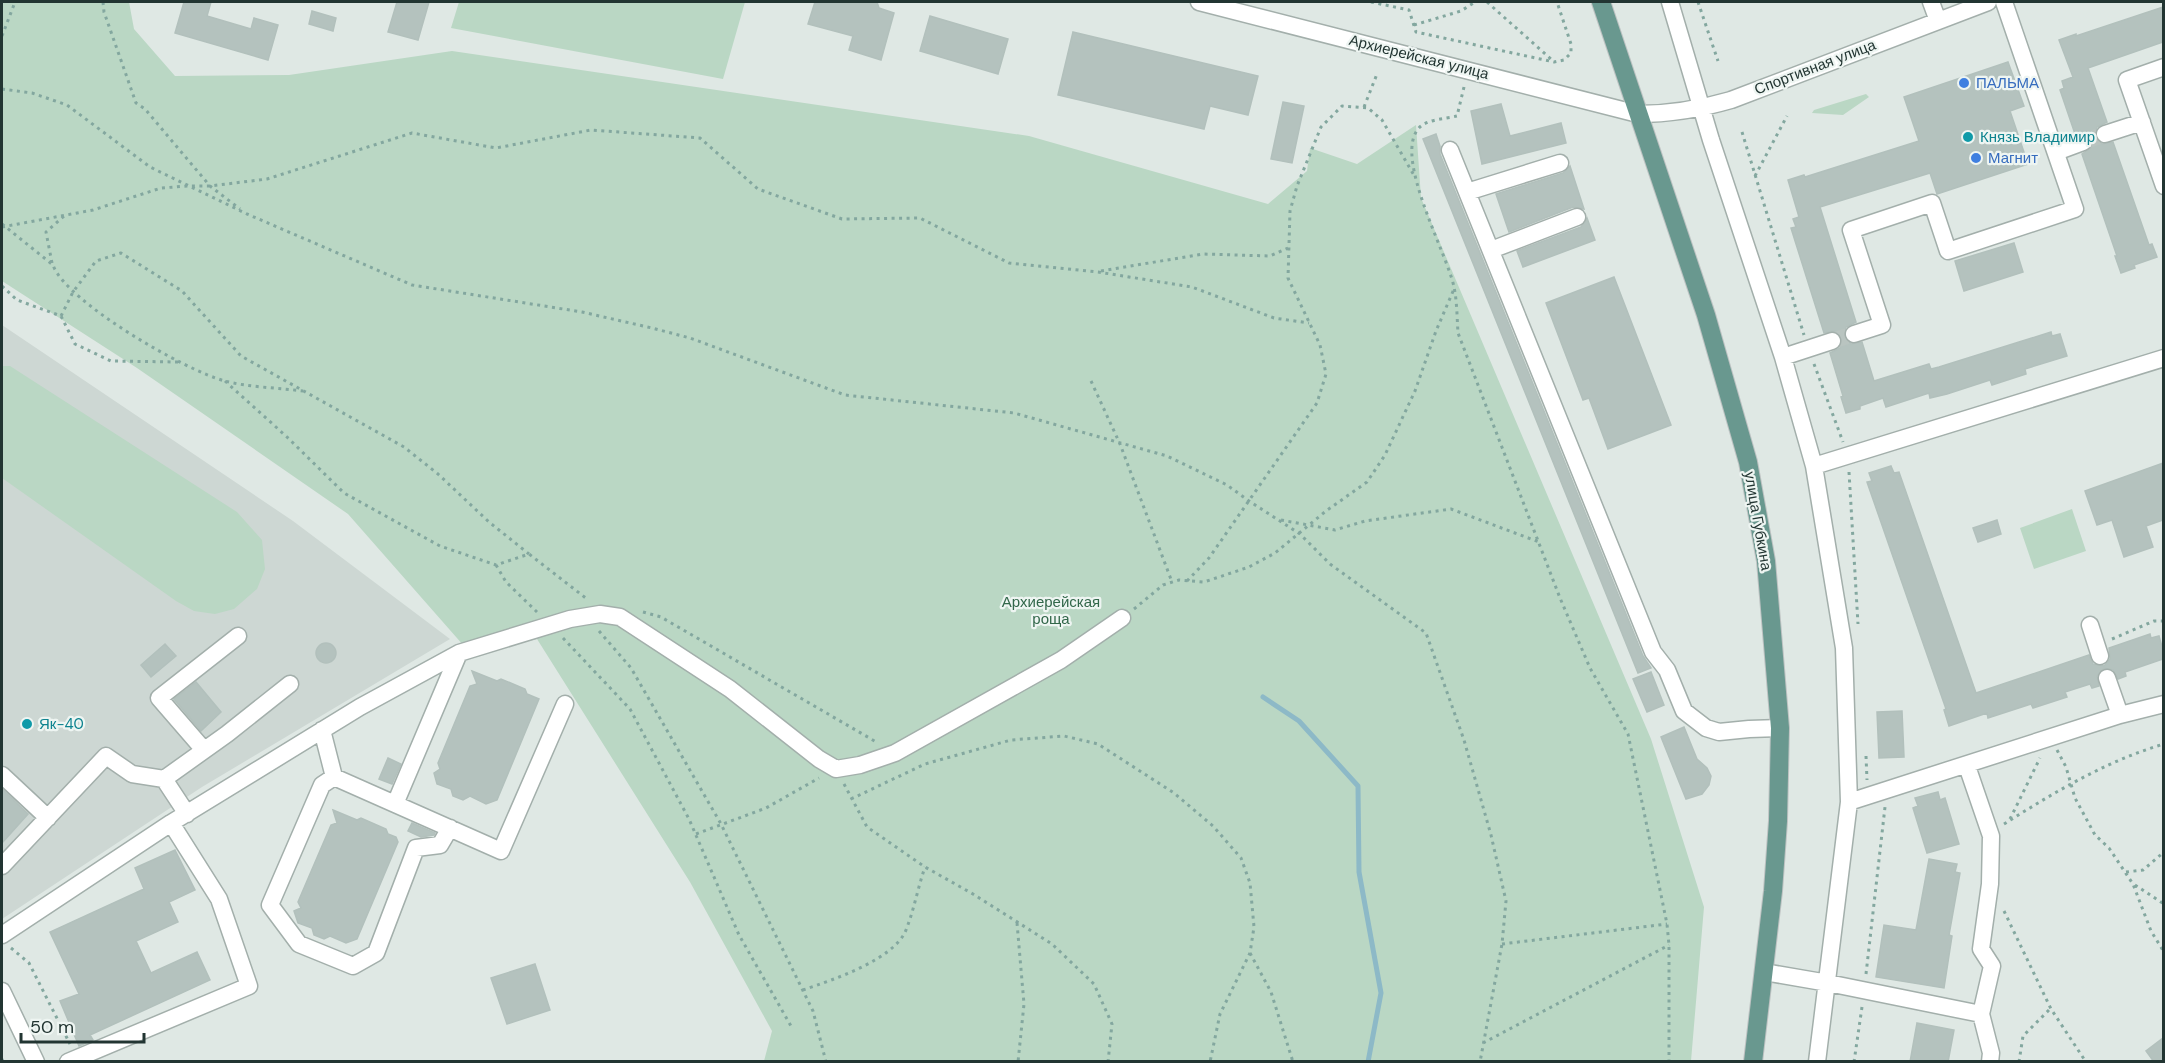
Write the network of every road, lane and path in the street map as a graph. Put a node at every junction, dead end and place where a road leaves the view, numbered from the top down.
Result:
1 (15, 2) edge
2 (103, 2) edge
3 (1199, 2) edge
4 (1371, 2) edge
5 (1475, 2) edge
6 (1487, 2) edge
7 (1557, 2) edge
8 (1601, 2) edge
9 (1670, 2) edge
10 (1698, 2) edge
11 (1931, 2) edge
12 (1988, 2) edge
13 (2004, 2) edge
14 (1938, 21) junction
15 (1414, 25) junction
16 (2, 36) edge
17 (1718, 61) dead end
18 (1554, 62) junction
19 (2163, 67) edge
20 (1377, 74) dead end
21 (1464, 87) dead end
22 (2, 89) edge
23 (1364, 107) junction
24 (1701, 108) junction
25 (1638, 114) junction
26 (1787, 116) dead end
27 (2142, 122) junction
28 (2105, 134) tunnel mouth
29 (2083, 142) tunnel mouth
30 (1450, 150) dead end
31 (2056, 152) junction
32 (1560, 163) dead end
33 (1755, 176) dead end
34 (1416, 180) junction
35 (188, 186) junction
36 (210, 186) junction
37 (2163, 186) edge
38 (1467, 192) junction
39 (246, 214) junction
40 (66, 215) junction
41 (1577, 217) dead end
42 (2, 226) edge
43 (1288, 248) junction
44 (1491, 249) junction
45 (53, 265) junction
46 (1098, 272) junction
47 (2, 286) edge
48 (1455, 287) junction
49 (73, 292) junction
50 (61, 316) junction
51 (1308, 323) junction
52 (1854, 334) tunnel mouth
53 (1832, 341) tunnel mouth
54 (1783, 357) junction
55 (2163, 358) edge
56 (181, 362) junction
57 (225, 381) junction
58 (1091, 381) dead end
59 (304, 391) junction
60 (1120, 444) junction
61 (1814, 466) junction
62 (1249, 501) junction
63 (1278, 519) junction
64 (1309, 524) junction
65 (1300, 534) junction
66 (1539, 542) junction
67 (529, 554) junction
68 (496, 565) junction
69 (1187, 581) junction
70 (1172, 582) junction
71 (582, 594) junction
72 (593, 597) dead end
73 (638, 610) dead end
74 (593, 615) junction
75 (1122, 618) joint
76 (2163, 621) edge
77 (550, 625) junction
78 (2090, 625) dead end
79 (238, 636) dead end
80 (2098, 651) joint
81 (459, 652) junction
82 (2107, 678) dead end
83 (290, 684) dead end
84 (565, 704) dead end
85 (2163, 704) edge
86 (2120, 715) junction
87 (1780, 729) junction
88 (322, 730) junction
89 (2051, 738) junction
90 (2163, 744) edge
91 (204, 750) junction
92 (895, 753) junction
93 (1967, 766) junction
94 (836, 769) junction
95 (2, 775) edge
96 (334, 777) junction
97 (164, 779) junction
98 (2070, 783) junction
99 (1886, 792) junction
100 (850, 799) junction
101 (1849, 802) junction
102 (395, 804) junction
103 (187, 814) junction
104 (48, 818) junction
105 (2009, 821) junction
106 (171, 824) junction
107 (721, 824) junction
108 (450, 828) junction
109 (1990, 833) junction
110 (696, 834) junction
111 (2163, 852) edge
112 (2, 866) edge
113 (925, 867) junction
114 (2126, 872) junction
115 (1990, 884) junction
116 (2133, 884) junction
117 (2163, 904) edge
118 (1017, 922) junction
119 (1667, 924) junction
120 (5, 940) edge
121 (1502, 944) junction
122 (1669, 945) junction
123 (2163, 952) edge
124 (1250, 953) junction
125 (1764, 972) junction
126 (1828, 983) junction
127 (803, 990) junction
128 (2, 991) edge
129 (1864, 992) junction
130 (2051, 1009) junction
131 (1981, 1014) junction
132 (791, 1026) dead end
133 (1483, 1043) junction
134 (72, 1059) edge
135 (36, 1062) edge
136 (826, 1062) edge
137 (1018, 1062) edge
138 (1108, 1062) edge
139 (1210, 1062) edge
140 (1293, 1062) edge
141 (1480, 1062) edge
142 (1669, 1062) edge
143 (1753, 1062) edge
144 (1818, 1062) edge
145 (1854, 1062) edge
146 (1989, 1062) edge
147 (2019, 1062) edge
148 (2086, 1062) edge

1 - 16 path
2 - 36 path
3 - 25 street, Архиерейская улица
4 - 15 path
5 - 15 path
6 - 18 path
7 - 18 path
8 - 25 main road, улица Губкина
9 - 24 street
10 - 17 path
11 - 14 street
12 - 14 street, Спортивная улица
13 - 31 street
14 - 24 street, Спортивная улица
15 - 18 path
19 - 27 street
20 - 23 path
21 - 34 path
22 - 35 path
23 - 34 path
23 - 43 path
24 - 25 street, Спортивная улица
24 - 54 street
25 - 87 main road, улица Губкина
26 - 33 path
27 - 28 street
27 - 37 street
29 - 31 street
30 - 38 street
31 - 52 street
32 - 38 street
34 - 48 path
35 - 36 path
35 - 39 path
35 - 40 path
36 - 39 path
36 - 46 path
38 - 44 street
39 - 60 path
40 - 42 path
40 - 45 path
41 - 44 street
42 - 45 path
43 - 46 path
43 - 51 path
44 - 87 street
45 - 49 path
46 - 51 path
47 - 50 path
48 - 64 path
48 - 66 path
49 - 50 path
49 - 56 path
49 - 59 path
50 - 56 path
51 - 62 path
53 - 54 street
54 - 61 street
55 - 61 street
56 - 57 path
57 - 59 path
57 - 68 path
58 - 60 path
59 - 67 path
60 - 62 path
60 - 70 path
61 - 101 street
62 - 63 path
62 - 69 path
63 - 64 path
63 - 65 path
64 - 65 path
64 - 66 path
65 - 69 path
65 - 121 path
66 - 119 path
67 - 68 path
67 - 71 path
68 - 77 path
69 - 70 path
70 - 75 path
71 - 72 path
71 - 74 path
73 - 92 path
74 - 77 street
74 - 94 street
74 - 107 path
75 - 92 street
76 - 80 path
77 - 81 street
77 - 110 path
78 - 80 street
79 - 91 street
81 - 88 street
81 - 102 street
82 - 86 street
83 - 91 street
84 - 108 street
85 - 86 street
86 - 89 street
87 - 125 main road, улица Губкина
88 - 96 street
88 - 103 street
89 - 93 street
89 - 98 path
89 - 105 path
90 - 98 path
91 - 97 street
92 - 94 street
93 - 99 street
93 - 109 street
94 - 100 path
94 - 107 path
95 - 104 street
96 - 102 street
96 - 108 street
97 - 103 street
97 - 104 street
98 - 105 path
98 - 114 path
99 - 101 street
99 - 129 path
100 - 113 path
100 - 124 path
101 - 126 street
102 - 108 street
103 - 106 street
104 - 112 street
105 - 109 path
106 - 120 street
106 - 134 street
107 - 110 path
107 - 127 path
109 - 115 street
110 - 132 path
111 - 114 path
113 - 118 path
113 - 127 path
114 - 116 path
115 - 130 path
115 - 131 street
116 - 117 path
116 - 123 path
118 - 137 path
118 - 138 path
119 - 121 path
119 - 122 path
120 - 134 path
121 - 133 path
122 - 133 path
122 - 142 path
124 - 139 path
124 - 140 path
125 - 126 street
125 - 143 main road, улица Губкина
126 - 129 street
126 - 144 street
127 - 136 path
128 - 135 street
129 - 131 street
129 - 145 path
130 - 147 path
130 - 148 path
131 - 146 street
133 - 141 path

